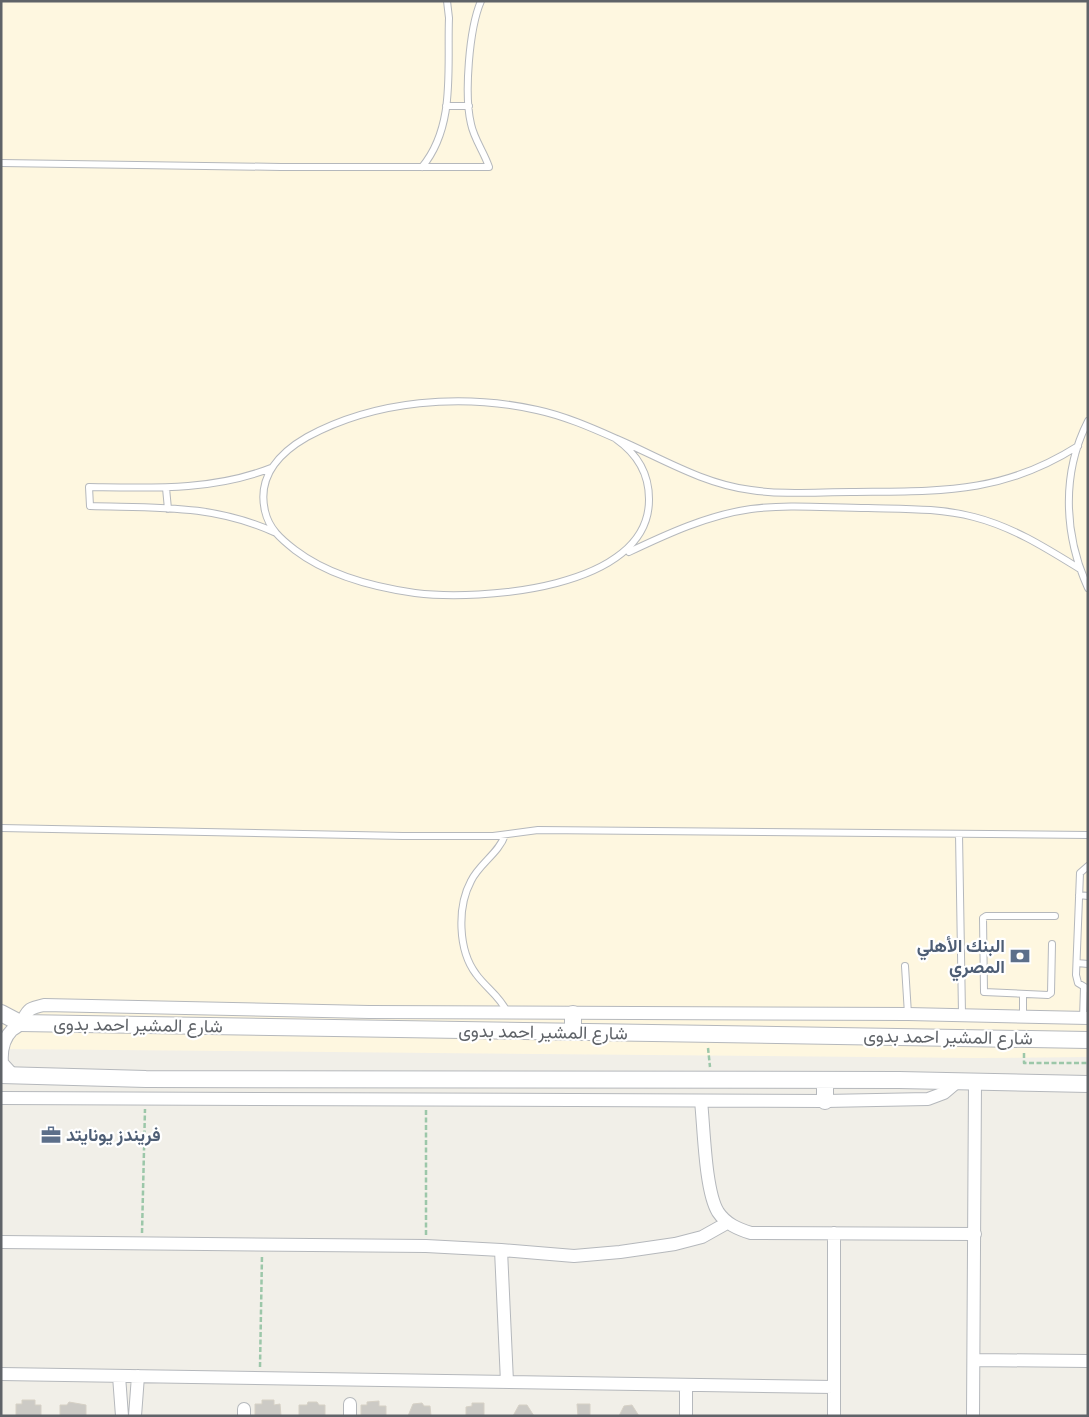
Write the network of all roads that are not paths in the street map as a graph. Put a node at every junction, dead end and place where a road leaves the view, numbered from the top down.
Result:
1 (447, 1) edge
2 (481, 1) edge
3 (446, 106) junction
4 (468, 106) junction
5 (1, 164) edge
6 (422, 167) junction
7 (1088, 421) edge
8 (616, 439) junction
9 (1078, 446) junction
10 (271, 468) junction
11 (166, 488) junction
12 (168, 508) junction
13 (275, 532) junction
14 (623, 554) junction
15 (1080, 569) junction
16 (1088, 588) edge
17 (1, 828) edge
18 (959, 834) junction
19 (505, 835) junction
20 (1088, 835) edge
21 (1088, 866) edge
22 (1079, 895) junction
23 (1088, 896) edge
24 (1055, 916) dead end
25 (1052, 944) dead end
26 (1077, 964) junction
27 (1088, 964) edge
28 (905, 966) dead end
29 (1086, 989) edge
30 (1023, 994) junction
31 (1, 1013) edge
32 (508, 1014) junction
33 (573, 1014) junction
34 (908, 1014) junction
35 (962, 1014) junction
36 (1023, 1015) junction
37 (1086, 1018) edge
38 (20, 1023) junction
39 (573, 1032) junction
40 (1088, 1040) edge
41 (7, 1075) edge
42 (825, 1080) junction
43 (957, 1082) junction
44 (975, 1082) junction
45 (1088, 1084) edge
46 (1, 1098) edge
47 (701, 1101) junction
48 (825, 1101) junction
49 (727, 1222) junction
50 (834, 1233) junction
51 (975, 1234) junction
52 (1, 1242) edge
53 (500, 1250) junction
54 (974, 1360) junction
55 (1088, 1361) edge
56 (1, 1374) edge
57 (119, 1376) junction
58 (138, 1376) junction
59 (507, 1382) junction
60 (686, 1385) junction
61 (834, 1387) junction
62 (122, 1416) edge
63 (135, 1416) edge
64 (686, 1416) edge
65 (834, 1416) edge
66 (973, 1416) edge

1 - 3 lane
2 - 4 lane
3 - 4 lane
3 - 6 lane
4 - 6 lane
5 - 6 lane
7 - 9 lane
8 - 9 lane
8 - 10 lane
8 - 14 lane
9 - 15 lane
10 - 11 lane
10 - 13 lane
11 - 12 lane
11 - 12 lane
12 - 13 lane
13 - 14 lane
14 - 15 lane
15 - 16 lane
17 - 19 lane
18 - 19 lane
18 - 20 lane
18 - 35 lane
19 - 32 lane
21 - 22 lane
22 - 23 lane
22 - 26 lane
24 - 30 lane
25 - 30 lane
26 - 27 lane
26 - 29 lane
28 - 34 lane
29 - 37 lane
30 - 36 lane
31 - 38 street, شارع المشير احمد بدوى
32 - 33 street
32 - 38 street
33 - 34 street
33 - 39 street
34 - 35 street
35 - 36 street
36 - 37 street
38 - 39 street, شارع المشير احمد بدوى
38 - 41 street
39 - 40 street, شارع المشير احمد بدوى
41 - 42 street
42 - 43 street
42 - 48 street
43 - 44 street
43 - 48 street
44 - 45 street
44 - 51 street
46 - 47 street
47 - 48 street
47 - 49 street
49 - 50 street
49 - 53 street
50 - 51 street
50 - 61 street
51 - 54 street
52 - 53 street
53 - 59 street
54 - 55 street
54 - 66 street
56 - 57 street
57 - 58 street
57 - 62 street
58 - 59 street
58 - 63 street
59 - 60 street
60 - 61 street
60 - 64 street
61 - 65 street

